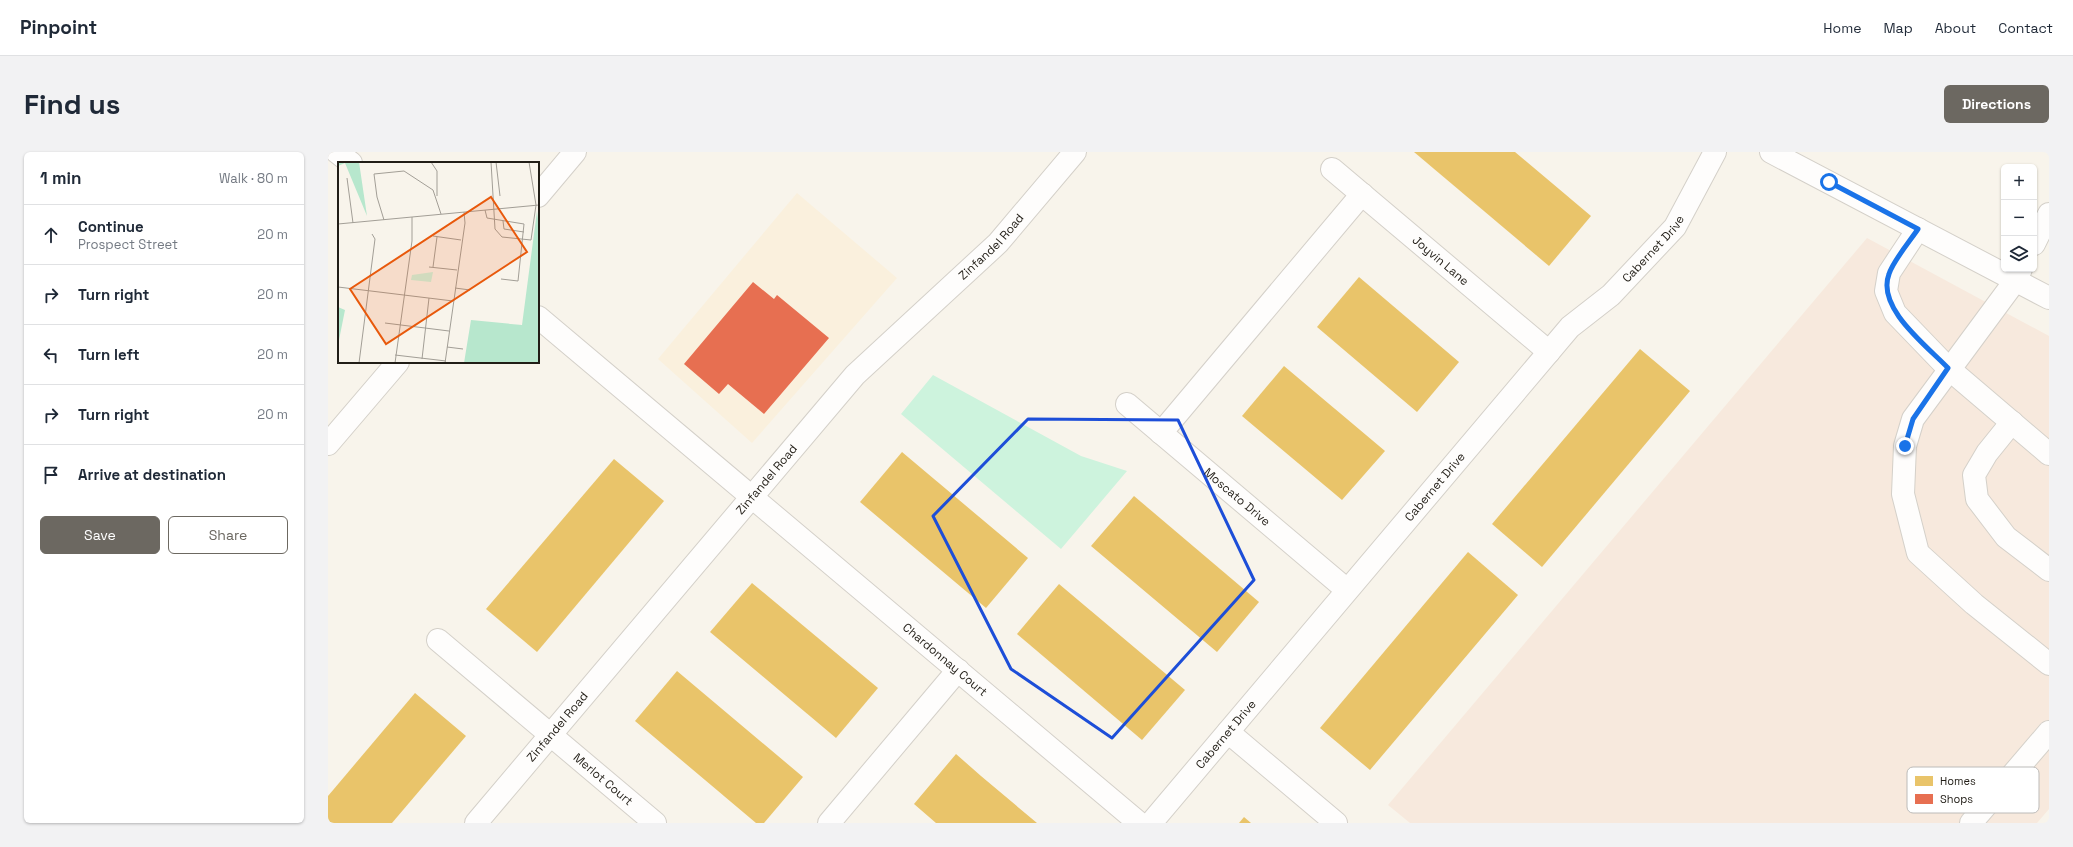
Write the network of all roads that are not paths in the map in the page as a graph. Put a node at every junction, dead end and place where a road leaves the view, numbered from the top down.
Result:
1 (337, 152) edge
2 (575, 152) edge
3 (1075, 152) edge
4 (1715, 152) edge
5 (1771, 152) edge
6 (350, 162) edge
7 (1332, 169) dead end
8 (1362, 194) junction
9 (539, 195) edge
10 (2049, 214) edge
11 (1918, 229) junction
12 (2037, 238) edge
13 (2018, 275) edge
14 (2049, 298) edge
15 (539, 318) edge
16 (1549, 352) junction
17 (397, 363) edge
18 (1948, 368) junction
19 (1127, 404) dead end
20 (2012, 422) junction
21 (1161, 433) junction
22 (328, 444) edge
23 (2049, 454) edge
24 (752, 497) junction
25 (2049, 570) edge
26 (1347, 590) junction
27 (438, 640) dead end
28 (2049, 664) edge
29 (958, 670) junction
30 (1228, 732) junction
31 (2049, 732) edge
32 (551, 735) junction
33 (2019, 767) edge
34 (1980, 813) edge
35 (476, 823) edge
36 (655, 823) edge
37 (829, 823) edge
38 (1139, 823) edge
39 (1151, 823) edge
40 (1336, 823) edge
41 (1971, 823) edge

1 - 6 street
2 - 9 street
3 - 24 street, Zinfandel Road
4 - 16 street, Cabernet Drive
5 - 11 street
7 - 8 street, Joyvin Lane
8 - 16 street, Joyvin Lane
8 - 21 street
10 - 12 street
11 - 13 street
11 - 18 street
13 - 14 street
13 - 18 street
15 - 24 street, Chardonnay Court
16 - 26 street, Cabernet Drive
17 - 22 street
18 - 20 street
18 - 28 street
19 - 21 street, Moscato Drive
20 - 23 street
20 - 25 street
21 - 26 street, Moscato Drive
24 - 29 street, Chardonnay Court
24 - 32 street, Zinfandel Road
26 - 30 street, Cabernet Drive
27 - 32 street, Merlot Court
29 - 37 street
29 - 38 street, Chardonnay Court
30 - 39 street, Cabernet Drive
30 - 40 street
31 - 33 street
32 - 35 street, Zinfandel Road
32 - 36 street, Merlot Court
34 - 41 street

